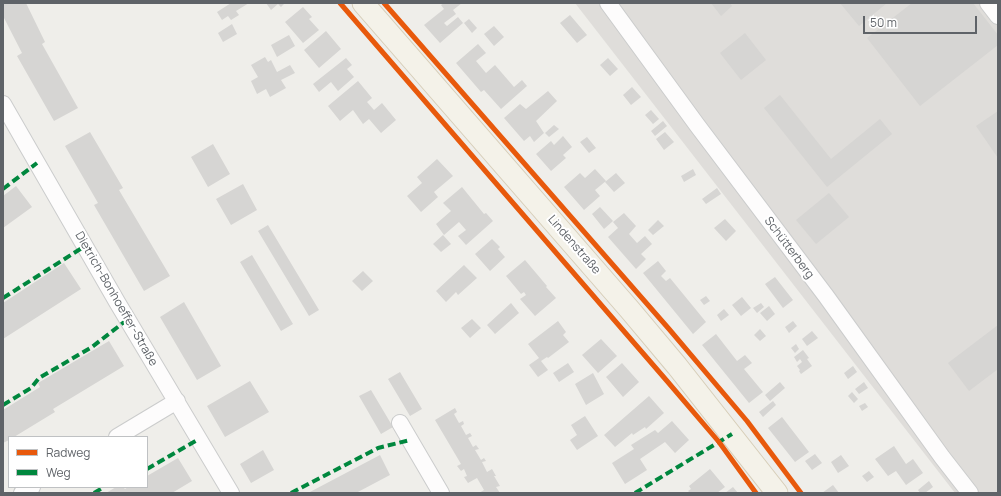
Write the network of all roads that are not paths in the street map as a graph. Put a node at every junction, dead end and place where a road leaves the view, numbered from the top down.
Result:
1 (363, 3) edge
2 (608, 3) edge
3 (988, 3) edge
4 (998, 16) edge
5 (3, 104) edge
6 (177, 401) junction
7 (400, 423) dead end
8 (119, 436) edge
9 (231, 493) edge
10 (441, 493) edge
11 (777, 493) edge
12 (970, 493) edge

1 - 11 main road, Lindenstraße
2 - 12 street, Schütterberg
3 - 4 street
5 - 6 street, Dietrich-Bonhoeffer-Straße
6 - 8 street
6 - 9 street, Dietrich-Bonhoeffer-Straße
7 - 10 street

